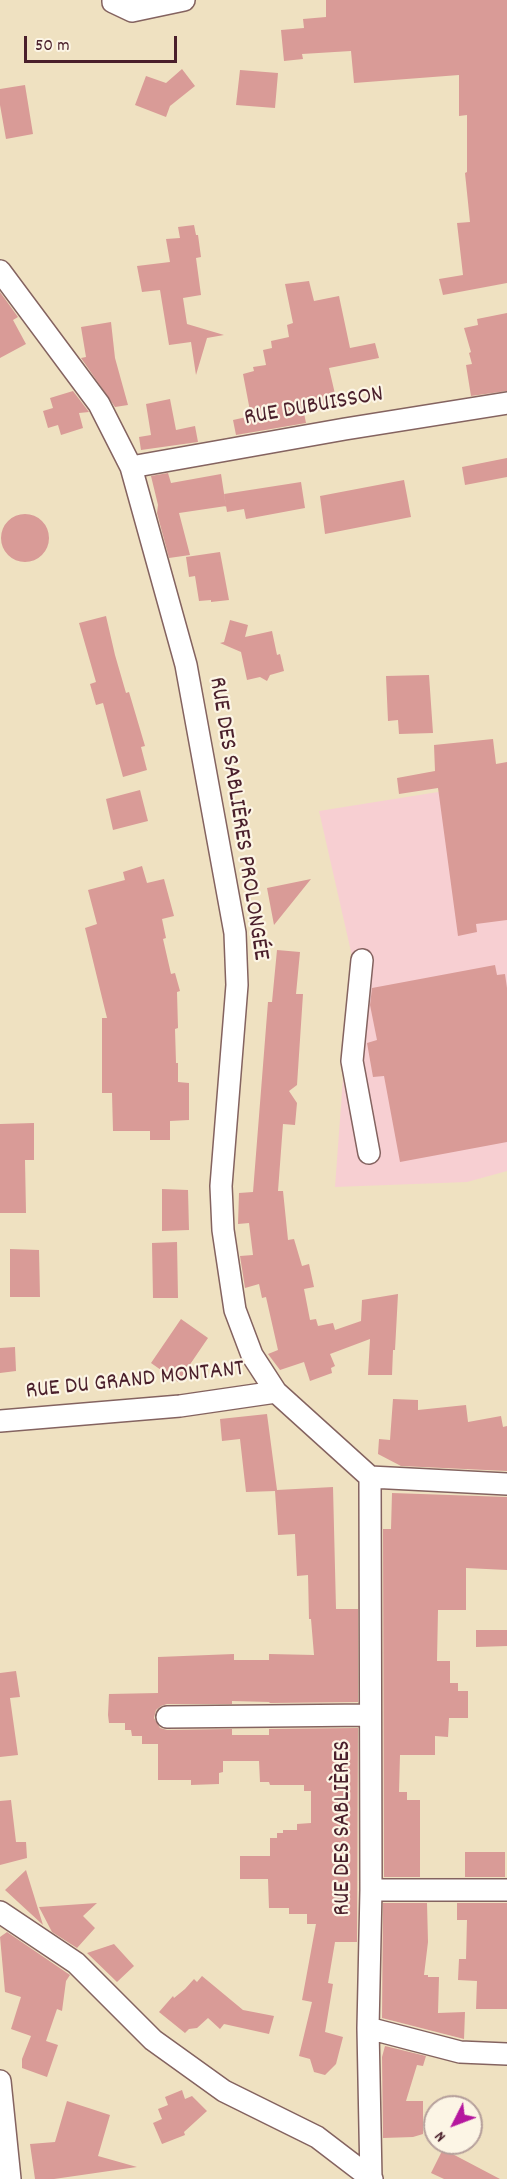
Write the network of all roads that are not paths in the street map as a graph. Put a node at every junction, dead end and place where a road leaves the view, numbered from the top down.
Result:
1 (113, 0) edge
2 (184, 0) edge
3 (0, 271) edge
4 (507, 403) edge
5 (131, 467) junction
6 (362, 960) dead end
7 (369, 1153) dead end
8 (276, 1392) junction
9 (0, 1421) edge
10 (370, 1477) junction
11 (507, 1484) edge
12 (370, 1714) junction
13 (166, 1717) dead end
14 (371, 1890) junction
15 (507, 1890) edge
16 (0, 1912) edge
17 (368, 2028) junction
18 (507, 2054) edge
19 (0, 2081) edge
20 (10, 2179) edge
21 (371, 2179) edge

1 - 2 street
3 - 5 street, RUE DES SABLIÈRES PROLONGÉE
4 - 5 street, RUE DUBUISSON
5 - 8 street, RUE DES SABLIÈRES PROLONGÉE
6 - 7 street
8 - 9 street, RUE DU GRAND MONTANT
8 - 10 street, RUE DES SABLIÈRES PROLONGÉE
10 - 11 street
10 - 12 street, RUE DES SABLIÈRES
12 - 13 street
12 - 14 street, RUE DES SABLIÈRES
14 - 15 street
14 - 17 street, RUE DES SABLIÈRES
16 - 21 street
17 - 18 street
17 - 21 street, RUE DES SABLIÈRES
19 - 20 street

